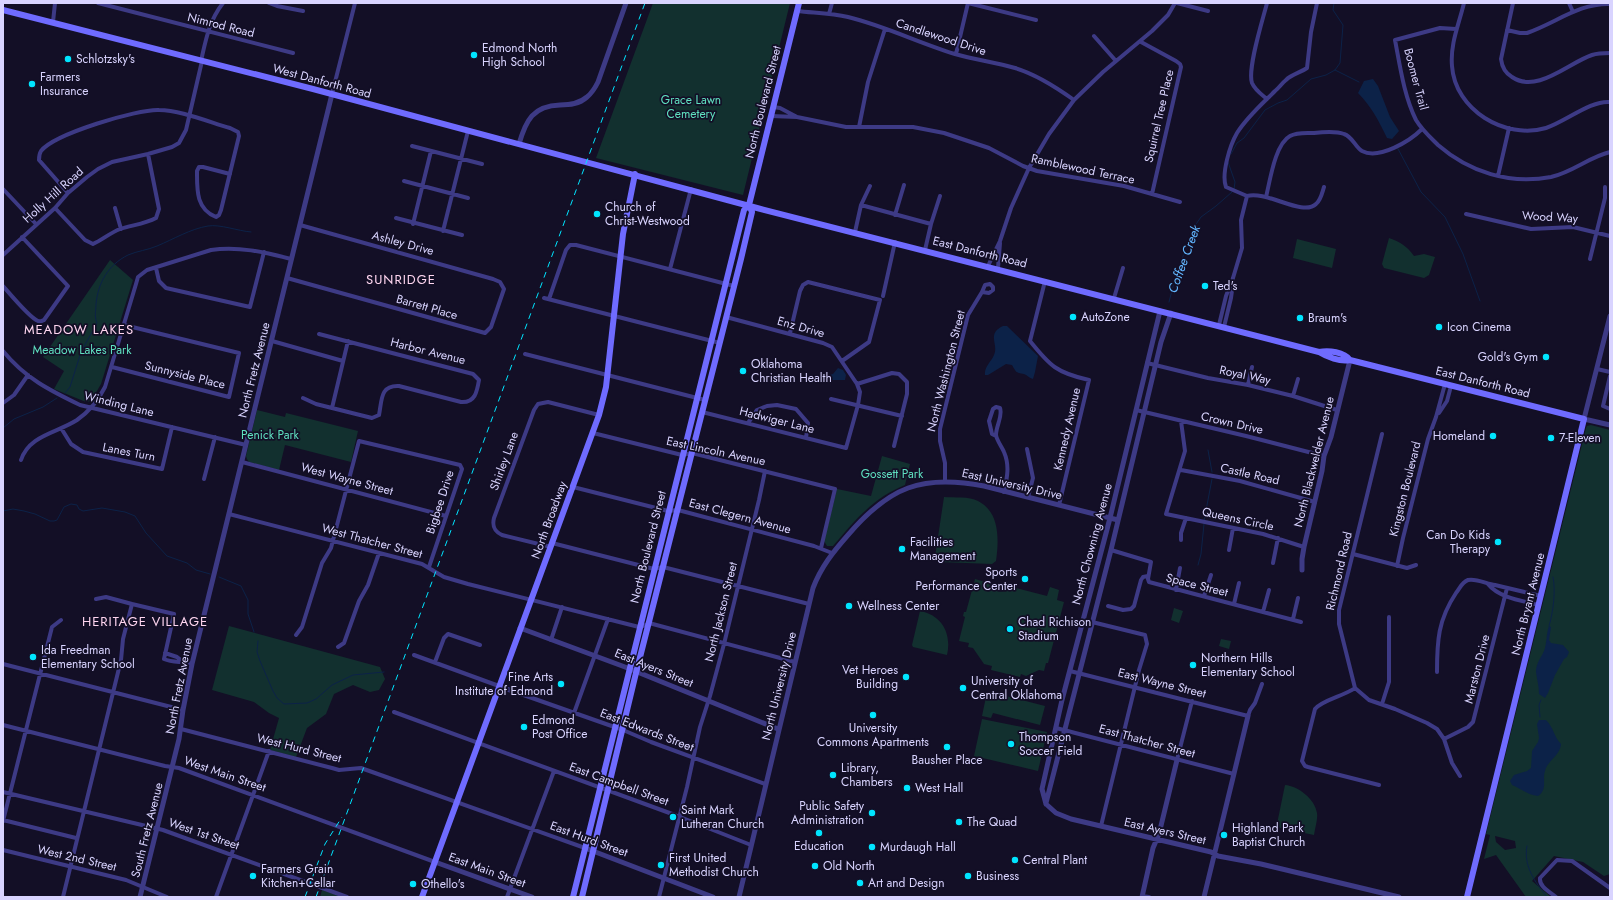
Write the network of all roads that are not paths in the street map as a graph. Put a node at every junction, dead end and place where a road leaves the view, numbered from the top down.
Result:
1 (55, 3) edge
2 (98, 3) edge
3 (223, 3) edge
4 (269, 3) edge
5 (355, 3) edge
6 (626, 3) edge
7 (799, 3) edge
8 (832, 3) edge
9 (968, 3) edge
10 (1176, 3) edge
11 (1267, 3) edge
12 (1317, 3) edge
13 (1464, 3) edge
14 (1513, 3) edge
15 (1569, 3) edge
16 (1610, 4) edge
17 (3, 10) edge
18 (797, 11) junction
19 (1208, 11) dead end
20 (303, 12) dead end
21 (1573, 12) junction
22 (829, 14) junction
23 (1036, 20) dead end
24 (52, 22) junction
25 (885, 29) junction
26 (1456, 29) junction
27 (1507, 30) junction
28 (208, 32) junction
29 (1094, 36) dead end
30 (1141, 42) junction
31 (293, 53) dead end
32 (1610, 53) edge
33 (956, 54) junction
34 (202, 61) junction
35 (1116, 61) junction
36 (332, 94) junction
37 (1267, 99) junction
38 (1074, 100) junction
39 (1610, 102) edge
40 (773, 107) junction
41 (189, 116) junction
42 (771, 116) junction
43 (797, 117) junction
44 (859, 127) junction
45 (1509, 128) junction
46 (1422, 129) junction
47 (468, 130) junction
48 (520, 144) junction
49 (412, 146) dead end
50 (431, 150) junction
51 (1610, 152) edge
52 (148, 154) junction
53 (461, 157) junction
54 (482, 164) dead end
55 (1029, 168) junction
56 (230, 174) junction
57 (635, 174) junction
58 (1498, 176) junction
59 (404, 181) dead end
60 (904, 185) dead end
61 (422, 186) junction
62 (870, 186) dead end
63 (1324, 187) dead end
64 (1605, 187) dead end
65 (3, 189) edge
66 (691, 189) junction
67 (68, 193) junction
68 (453, 194) junction
69 (1152, 194) junction
70 (940, 196) dead end
71 (1247, 196) junction
72 (1266, 197) junction
73 (468, 198) dead end
74 (1180, 202) dead end
75 (749, 205) junction
76 (861, 205) junction
77 (55, 208) junction
78 (115, 208) dead end
79 (1466, 214) dead end
80 (895, 215) junction
81 (396, 218) dead end
82 (36, 224) junction
83 (413, 224) junction
84 (931, 224) junction
85 (300, 225) junction
86 (121, 229) junction
87 (443, 231) junction
88 (855, 232) junction
89 (1597, 232) junction
90 (462, 236) dead end
91 (1610, 236) edge
92 (22, 237) junction
93 (1000, 240) junction
94 (895, 242) junction
95 (925, 250) junction
96 (264, 252) junction
97 (3, 255) edge
98 (620, 256) junction
99 (291, 259) junction
100 (1590, 259) dead end
101 (988, 266) junction
102 (156, 268) junction
103 (998, 268) junction
104 (1123, 268) dead end
105 (670, 269) junction
106 (287, 278) junction
107 (1045, 280) junction
108 (500, 282) joint
109 (725, 284) junction
110 (3, 286) edge
111 (734, 286) junction
112 (982, 292) dead end
113 (881, 298) junction
114 (1114, 298) junction
115 (1160, 311) junction
116 (1171, 313) junction
117 (613, 316) junction
118 (1610, 316) edge
119 (726, 317) junction
120 (716, 321) junction
121 (124, 325) junction
122 (1221, 326) junction
123 (790, 333) junction
124 (319, 334) dead end
125 (272, 341) junction
126 (348, 341) junction
127 (711, 341) junction
128 (720, 343) junction
129 (3, 351) edge
130 (525, 354) dead end
131 (1350, 360) junction
132 (344, 361) junction
133 (842, 361) junction
134 (1147, 363) junction
135 (1155, 365) junction
136 (112, 367) junction
137 (1252, 367) dead end
138 (1597, 369) junction
139 (1610, 372) edge
140 (28, 375) junction
141 (607, 375) junction
142 (1610, 376) edge
143 (1298, 379) dead end
144 (857, 384) junction
145 (1248, 384) junction
146 (1448, 385) junction
147 (1293, 396) junction
148 (303, 398) dead end
149 (697, 398) junction
150 (705, 400) junction
151 (831, 400) dead end
152 (3, 403) edge
153 (858, 405) junction
154 (92, 408) junction
155 (332, 408) junction
156 (1610, 409) edge
157 (1136, 410) junction
158 (1337, 410) junction
159 (702, 412) junction
160 (1144, 412) junction
161 (599, 415) junction
162 (692, 415) junction
163 (902, 416) junction
164 (1584, 419) junction
165 (1181, 422) junction
166 (748, 423) junction
167 (1610, 425) edge
168 (172, 427) junction
169 (61, 428) junction
170 (593, 432) junction
171 (1382, 434) dead end
172 (996, 436) junction
173 (215, 437) junction
174 (806, 438) junction
175 (246, 445) junction
176 (894, 446) dead end
177 (846, 448) joint
178 (1027, 449) dead end
179 (692, 453) junction
180 (682, 455) junction
181 (1324, 456) junction
182 (21, 460) dead end
183 (242, 462) junction
184 (1180, 470) junction
185 (765, 471) junction
186 (204, 479) dead end
187 (946, 481) junction
188 (572, 487) junction
189 (346, 489) junction
190 (1004, 492) junction
191 (1028, 497) junction
192 (881, 502) joint
193 (1315, 502) junction
194 (1059, 505) junction
195 (678, 510) junction
196 (668, 512) junction
197 (229, 514) junction
198 (446, 516) junction
199 (1110, 518) junction
200 (1186, 518) junction
201 (1118, 520) junction
202 (1233, 528) junction
203 (752, 529) junction
204 (1278, 538) junction
205 (1181, 540) dead end
206 (333, 541) junction
207 (551, 545) junction
208 (1304, 547) junction
209 (821, 548) junction
210 (1111, 550) junction
211 (1229, 550) dead end
212 (379, 553) junction
213 (832, 553) junction
214 (1353, 554) junction
215 (1272, 563) dead end
216 (1416, 565) dead end
217 (1397, 566) junction
218 (429, 567) junction
219 (663, 567) junction
220 (1180, 568) dead end
221 (654, 569) junction
222 (1302, 570) dead end
223 (1211, 575) dead end
224 (1148, 576) junction
225 (1239, 583) dead end
226 (1488, 584) junction
227 (737, 586) junction
228 (1507, 588) junction
229 (1176, 590) junction
230 (1269, 590) dead end
231 (1505, 595) junction
232 (1204, 596) junction
233 (1541, 596) junction
234 (1298, 598) dead end
235 (96, 599) dead end
236 (531, 599) junction
237 (132, 604) junction
238 (809, 604) junction
239 (1234, 604) junction
240 (1539, 604) junction
241 (1108, 606) dead end
242 (562, 607) junction
243 (1263, 612) junction
244 (1389, 617) dead end
245 (608, 619) junction
246 (1293, 619) junction
247 (61, 620) dead end
248 (1092, 622) junction
249 (1301, 622) dead end
250 (649, 623) junction
251 (639, 627) junction
252 (520, 628) junction
253 (296, 635) dead end
254 (551, 640) junction
255 (724, 644) junction
256 (480, 645) dead end
257 (338, 647) dead end
258 (414, 655) dead end
259 (596, 656) junction
260 (435, 662) junction
261 (795, 662) junction
262 (3, 664) edge
263 (192, 664) junction
264 (629, 669) junction
265 (1070, 671) junction
266 (636, 672) junction
267 (1437, 672) dead end
268 (40, 673) junction
269 (1079, 673) junction
270 (1262, 684) dead end
271 (499, 686) junction
272 (1134, 687) junction
273 (1355, 688) junction
274 (112, 692) junction
275 (515, 692) joint
276 (708, 701) junction
277 (1192, 701) junction
278 (1382, 704) junction
279 (183, 710) junction
280 (394, 712) dead end
281 (574, 713) junction
282 (1248, 716) junction
283 (3, 725) edge
284 (614, 727) junction
285 (1056, 728) junction
286 (181, 729) junction
287 (778, 729) junction
288 (623, 730) junction
289 (1065, 730) junction
290 (26, 731) junction
291 (1444, 739) junction
292 (478, 744) junction
293 (1121, 745) junction
294 (98, 749) junction
295 (269, 751) junction
296 (694, 758) junction
297 (1177, 760) junction
298 (173, 767) junction
299 (554, 771) junction
300 (1234, 774) junction
301 (1460, 776) dead end
302 (765, 784) junction
303 (1379, 785) dead end
304 (600, 788) junction
305 (608, 790) junction
306 (3, 792) edge
307 (10, 794) junction
308 (252, 795) junction
309 (457, 802) junction
310 (1046, 804) junction
311 (83, 810) junction
312 (679, 817) junction
313 (3, 820) edge
314 (1101, 826) junction
315 (157, 829) junction
316 (532, 830) junction
317 (76, 838) junction
318 (1158, 839) junction
319 (751, 845) junction
320 (585, 848) junction
321 (3, 850) edge
322 (593, 851) junction
323 (231, 854) junction
324 (1215, 854) junction
325 (435, 862) junction
326 (70, 866) junction
327 (664, 877) junction
328 (143, 887) junction
329 (1610, 888) edge
330 (510, 889) junction
331 (1142, 896) edge
332 (63, 897) edge
333 (140, 897) edge
334 (167, 897) edge
335 (216, 897) edge
336 (347, 897) edge
337 (422, 897) edge
338 (507, 897) edge
339 (532, 897) edge
340 (573, 897) edge
341 (582, 897) edge
342 (659, 897) edge
343 (713, 897) edge
344 (739, 897) edge
345 (1149, 897) edge
346 (1204, 897) edge
347 (1399, 897) edge
348 (1467, 897) edge
349 (1556, 897) edge

1 - 24 street
2 - 28 street, Nimrod Road
3 - 28 street, Holly Hill Road
4 - 20 street
5 - 36 street, North Fretz Avenue
6 - 48 street
7 - 18 main road, North Boulevard Street
8 - 22 street
9 - 23 street
9 - 33 street
10 - 19 street
10 - 30 street
11 - 37 street
12 - 37 street
13 - 26 street
14 - 27 street
15 - 21 street
16 - 21 street
17 - 24 main road, West Danforth Road
18 - 22 street, Candlewood Drive
18 - 40 main road, North Boulevard Street
21 - 27 street
22 - 25 street, Candlewood Drive
24 - 34 main road, West Danforth Road
25 - 33 street, Candlewood Drive
25 - 44 street
26 - 45 street
26 - 46 street, Boomer Trail
27 - 32 street
28 - 31 street, Nimrod Road
28 - 34 street, Holly Hill Road
29 - 35 street
30 - 35 street
30 - 69 street, Squirrel Tree Place
33 - 38 street, Candlewood Drive
34 - 36 main road, West Danforth Road
34 - 41 street, Holly Hill Road
35 - 38 street
36 - 47 main road, West Danforth Road
36 - 85 street, North Fretz Avenue
37 - 71 street
38 - 55 street
39 - 45 street
40 - 42 main road, North Boulevard Street
40 - 43 street, Ramblewood Terrace
41 - 52 street, Holly Hill Road
41 - 56 street
41 - 67 street
42 - 43 street, Ramblewood Terrace
42 - 75 main road, North Boulevard Street
43 - 44 street, Ramblewood Terrace
44 - 55 street, Ramblewood Terrace
45 - 58 street
46 - 58 street, Boomer Trail
46 - 72 street
47 - 48 main road, West Danforth Road
47 - 53 street
48 - 57 main road, West Danforth Road
49 - 50 street
50 - 53 street
50 - 61 street
51 - 58 street, Boomer Trail
52 - 67 street, Holly Hill Road
52 - 86 street
53 - 54 street
53 - 68 street
55 - 69 street, Ramblewood Terrace
55 - 93 street
56 - 56 street
57 - 66 main road, East Danforth Road
57 - 98 main road, North Broadway
59 - 61 street
60 - 80 street
61 - 68 street
61 - 83 street
62 - 76 street
63 - 72 street
64 - 89 street
65 - 82 street
66 - 75 main road, East Danforth Road
66 - 105 street
67 - 77 street, Holly Hill Road
68 - 73 street
68 - 87 street
69 - 74 street, Ramblewood Terrace
70 - 84 street
71 - 72 street
71 - 122 street
75 - 88 main road, East Danforth Road
75 - 109 main road, North Boulevard Street
75 - 111 main road, North Boulevard Street
76 - 80 street
76 - 88 street
77 - 82 street, Holly Hill Road
77 - 86 street
78 - 86 street
79 - 89 street, Wood Way
80 - 84 street
81 - 83 street
82 - 92 street, Holly Hill Road
83 - 87 street
84 - 95 street
85 - 99 street, North Fretz Avenue
85 - 108 street, Ashley Drive
87 - 90 street
88 - 94 main road, East Danforth Road
89 - 91 street, Wood Way
89 - 100 street
92 - 97 street, Holly Hill Road
92 - 110 street
93 - 101 street
93 - 103 street
94 - 95 main road, East Danforth Road
94 - 113 street
95 - 101 main road, East Danforth Road
96 - 99 street
96 - 102 street
96 - 102 street
98 - 105 street
98 - 117 main road, North Broadway
98 - 117 street
99 - 106 street, North Fretz Avenue
101 - 103 main road, East Danforth Road
102 - 121 street
103 - 107 main road, East Danforth Road
104 - 114 street
105 - 109 street
106 - 108 street, Barrett Place
106 - 125 street, North Fretz Avenue
107 - 114 main road, East Danforth Road
107 - 194 street, Kennedy Avenue
109 - 111 street
109 - 120 main road, North Boulevard Street
111 - 119 main road, North Boulevard Street
112 - 187 street, North Washington Street
113 - 123 street
113 - 133 street
114 - 115 main road, East Danforth Road
115 - 116 main road, East Danforth Road
115 - 134 street, North Chowning Avenue
116 - 122 main road, East Danforth Road
116 - 135 street, North Chowning Avenue
117 - 127 street
117 - 141 main road, North Broadway
118 - 138 street, North Bryant Avenue
119 - 120 main road
119 - 123 street, Enz Drive
119 - 128 main road, North Boulevard Street
120 - 127 main road, North Boulevard Street
121 - 136 street
121 - 136 street, Sunnyside Place
122 - 131 main road, East Danforth Road
123 - 133 street, Enz Drive
124 - 126 street, Harbor Avenue
125 - 132 street
125 - 175 street, North Fretz Avenue
126 - 132 street
126 - 155 street, Harbor Avenue
127 - 128 street
127 - 149 main road, North Boulevard Street
128 - 150 main road, North Boulevard Street
129 - 140 street, Winding Lane
130 - 141 street
131 - 146 main road, East Danforth Road
131 - 158 street, North Blackwelder Avenue
132 - 155 street
133 - 144 street, Enz Drive
134 - 135 street, Royal Way
134 - 157 street, North Chowning Avenue
135 - 145 street, Royal Way
135 - 160 street, North Chowning Avenue
136 - 154 street
137 - 145 street
138 - 139 street
138 - 164 street, North Bryant Avenue
140 - 152 street
140 - 154 street, Winding Lane
141 - 149 street
141 - 161 main road, North Broadway
142 - 156 street
143 - 147 street
144 - 153 street, Enz Drive
144 - 163 street
145 - 147 street, Royal Way
146 - 164 main road, East Danforth Road
146 - 217 street, Kingston Boulevard
147 - 158 street, Royal Way
148 - 155 street, Harbor Avenue
149 - 150 street
149 - 162 main road, North Boulevard Street
150 - 159 main road, North Boulevard Street
151 - 153 street
153 - 163 street
153 - 177 street, Enz Drive
154 - 168 street, Winding Lane
154 - 169 street
157 - 160 street, Crown Drive
157 - 199 street, North Chowning Avenue
158 - 181 street, North Blackwelder Avenue
159 - 162 main road
159 - 166 street, Hadwiger Lane
159 - 179 main road, North Boulevard Street
160 - 165 street, Crown Drive
160 - 201 street, North Chowning Avenue
161 - 170 main road, North Broadway
161 - 207 street, Shirley Lane
162 - 180 main road, North Boulevard Street
163 - 176 street
164 - 167 street, East Danforth Road
164 - 233 main road, North Bryant Avenue
165 - 181 street, Crown Drive
165 - 184 street
166 - 174 street, Hadwiger Lane
166 - 174 street
168 - 169 street, Lanes Turn
168 - 173 street, Winding Lane
169 - 182 street
170 - 180 street, East Lincoln Avenue
170 - 188 main road, North Broadway
171 - 214 street, Richmond Road
172 - 172 street
172 - 190 street
173 - 175 street, Winding Lane
173 - 186 street
174 - 177 street, Hadwiger Lane
175 - 183 street, North Fretz Avenue
178 - 191 street
179 - 180 street, East Lincoln Avenue
179 - 185 street, East Lincoln Avenue
179 - 195 main road, North Boulevard Street
180 - 196 main road, North Boulevard Street
181 - 193 street, North Blackwelder Avenue
183 - 189 street, West Wayne Street
183 - 197 street, North Fretz Avenue
184 - 193 street, Castle Road
184 - 200 street, Queens Circle
185 - 203 street, North Jackson Street
185 - 209 street, East Lincoln Avenue
187 - 190 street, East University Drive
187 - 192 street, East University Drive
188 - 196 street, East Clegern Avenue
188 - 207 main road, North Broadway
189 - 198 street, West Wayne Street
189 - 198 street, Bigbee Drive
189 - 206 street
190 - 191 street, East University Drive
191 - 194 street, East University Drive
192 - 213 street, North University Drive
193 - 208 street, North Blackwelder Avenue
194 - 199 street, East University Drive
195 - 196 street, East Clegern Avenue
195 - 203 street, East Clegern Avenue
195 - 219 main road, North Boulevard Street
196 - 221 main road, North Boulevard Street
197 - 206 street, West Thatcher Street
197 - 263 street, North Fretz Avenue
198 - 218 street, Bigbee Drive
199 - 201 street, East University Drive
199 - 265 street, North Chowning Avenue
200 - 202 street, Queens Circle
200 - 205 street
201 - 210 street, North Chowning Avenue
202 - 204 street, Queens Circle
202 - 211 street
203 - 209 street, East Clegern Avenue
203 - 227 street, North Jackson Street
204 - 208 street, Queens Circle
204 - 215 street
206 - 212 street, West Thatcher Street
206 - 253 street
207 - 221 street
207 - 236 main road, North Broadway
208 - 222 street, North Blackwelder Avenue
209 - 213 street, East Clegern Avenue
210 - 224 street, Space Street
210 - 248 street, North Chowning Avenue
212 - 218 street, West Thatcher Street
212 - 257 street
213 - 238 street, North University Drive
214 - 217 street
214 - 273 street, Richmond Road
216 - 217 street
218 - 236 street, West Thatcher Street
219 - 221 street
219 - 227 street
219 - 250 main road, North Boulevard Street
220 - 229 street
221 - 251 main road, North Boulevard Street
223 - 232 street
224 - 229 street, Space Street
224 - 241 street
225 - 239 street
226 - 228 street
226 - 231 street
226 - 267 street
227 - 238 street
227 - 255 street, North Jackson Street
228 - 231 street, Marston Drive
228 - 233 street
229 - 232 street, Space Street
230 - 243 street
231 - 240 street
231 - 291 street, Marston Drive
232 - 239 street, Space Street
233 - 240 main road, North Bryant Avenue
234 - 246 street
235 - 237 street
236 - 242 street
236 - 252 main road, North Broadway
237 - 263 street
237 - 274 street
238 - 261 street, North University Drive
239 - 243 street, Space Street
240 - 348 main road, North Bryant Avenue
242 - 245 street
242 - 254 street
243 - 246 street, Space Street
244 - 278 street
245 - 251 street
245 - 259 street
246 - 249 street, Space Street
247 - 268 street
248 - 269 street, North Chowning Avenue
248 - 272 street
250 - 251 street
250 - 255 street
250 - 266 main road, North Boulevard Street
251 - 264 main road, North Boulevard Street
252 - 254 street, East Ayers Street
252 - 271 main road, North Broadway
254 - 259 street, East Ayers Street
255 - 261 street
255 - 276 street, North Jackson Street
256 - 260 street
258 - 260 street
259 - 264 street, East Ayers Street
259 - 281 street
260 - 271 street
261 - 287 street, North University Drive
262 - 268 street
263 - 279 street, North Fretz Avenue
264 - 266 street, East Ayers Street
264 - 284 main road, North Boulevard Street
265 - 269 street, East Wayne Street
265 - 285 street, North Chowning Avenue
266 - 276 street, East Ayers Street
266 - 288 main road, North Boulevard Street
268 - 274 street
268 - 290 street
269 - 272 street, East Wayne Street
269 - 289 street, North Chowning Avenue
270 - 282 street
271 - 275 street, East Edwards Street
271 - 292 main road, North Broadway
272 - 277 street, East Wayne Street
272 - 293 street
273 - 278 street
273 - 303 street
274 - 279 street
274 - 294 street
275 - 281 street, East Edwards Street
276 - 287 street, East Ayers Street
276 - 296 street, North Jackson Street
277 - 282 street, East Wayne Street
277 - 297 street
278 - 291 street
279 - 286 street, North Fretz Avenue
280 - 292 street, East Campbell Street
281 - 284 street, East Edwards Street
282 - 300 street
283 - 290 street, West Main Street
284 - 288 street, East Edwards Street
284 - 304 main road, North Boulevard Street
285 - 289 street, East Thatcher Street
285 - 310 street, North Chowning Avenue
286 - 295 street, West Hurd Street
286 - 298 street, North Fretz Avenue
287 - 302 street, North University Drive
288 - 296 street, East Edwards Street
288 - 305 main road, North Boulevard Street
289 - 293 street, East Thatcher Street
289 - 310 street, North Chowning Avenue
290 - 294 street, West Main Street
290 - 307 street
291 - 301 street
292 - 299 street, East Campbell Street
292 - 309 main road, North Broadway
293 - 297 street, East Thatcher Street
293 - 314 street
294 - 298 street, West Main Street
294 - 311 street
295 - 308 street
295 - 309 street, West Hurd Street
296 - 302 street, East Edwards Street
296 - 312 street, North Jackson Street
297 - 300 street, East Thatcher Street
297 - 318 street
298 - 308 street, West Main Street
298 - 315 street, South Fretz Avenue
299 - 304 street, East Campbell Street
299 - 316 street
300 - 324 street
302 - 319 street, North University Drive
304 - 305 street, East Campbell Street
304 - 320 main road, North Boulevard Street
305 - 312 street, East Campbell Street
305 - 322 main road, North Boulevard Street
306 - 307 street, West 1st Street
307 - 311 street, West 1st Street
307 - 313 street
308 - 323 street
308 - 325 street, West Main Street
309 - 316 street, East Hurd Street
309 - 325 main road, North Broadway
310 - 314 street, East Ayers Street
311 - 315 street, West 1st Street
311 - 317 street
312 - 319 street, East Campbell Street
312 - 327 street, North Jackson Street
313 - 317 street
314 - 318 street, East Ayers Street
315 - 323 street, West 1st Street
315 - 328 street, South Fretz Avenue
316 - 320 street, East Hurd Street
316 - 330 street
317 - 326 street
318 - 324 street, East Ayers Street
318 - 331 street
319 - 344 street, North University Drive
320 - 322 street, East Hurd Street
320 - 340 main road, North Boulevard Street
321 - 326 street, West 2nd Street
322 - 327 street, East Hurd Street
322 - 341 main road, North Boulevard Street
323 - 335 street
323 - 336 street, West 1st Street
324 - 346 street
324 - 347 street, East Ayers Street
325 - 330 street, East Main Street
325 - 337 main road, North Broadway
326 - 328 street, West 2nd Street
326 - 332 street
327 - 342 street, North Jackson Street
327 - 343 street, East Hurd Street
328 - 333 street, South Fretz Avenue
328 - 334 street, West 2nd Street
329 - 349 street
330 - 338 street
330 - 339 street, East Main Street
331 - 345 street

